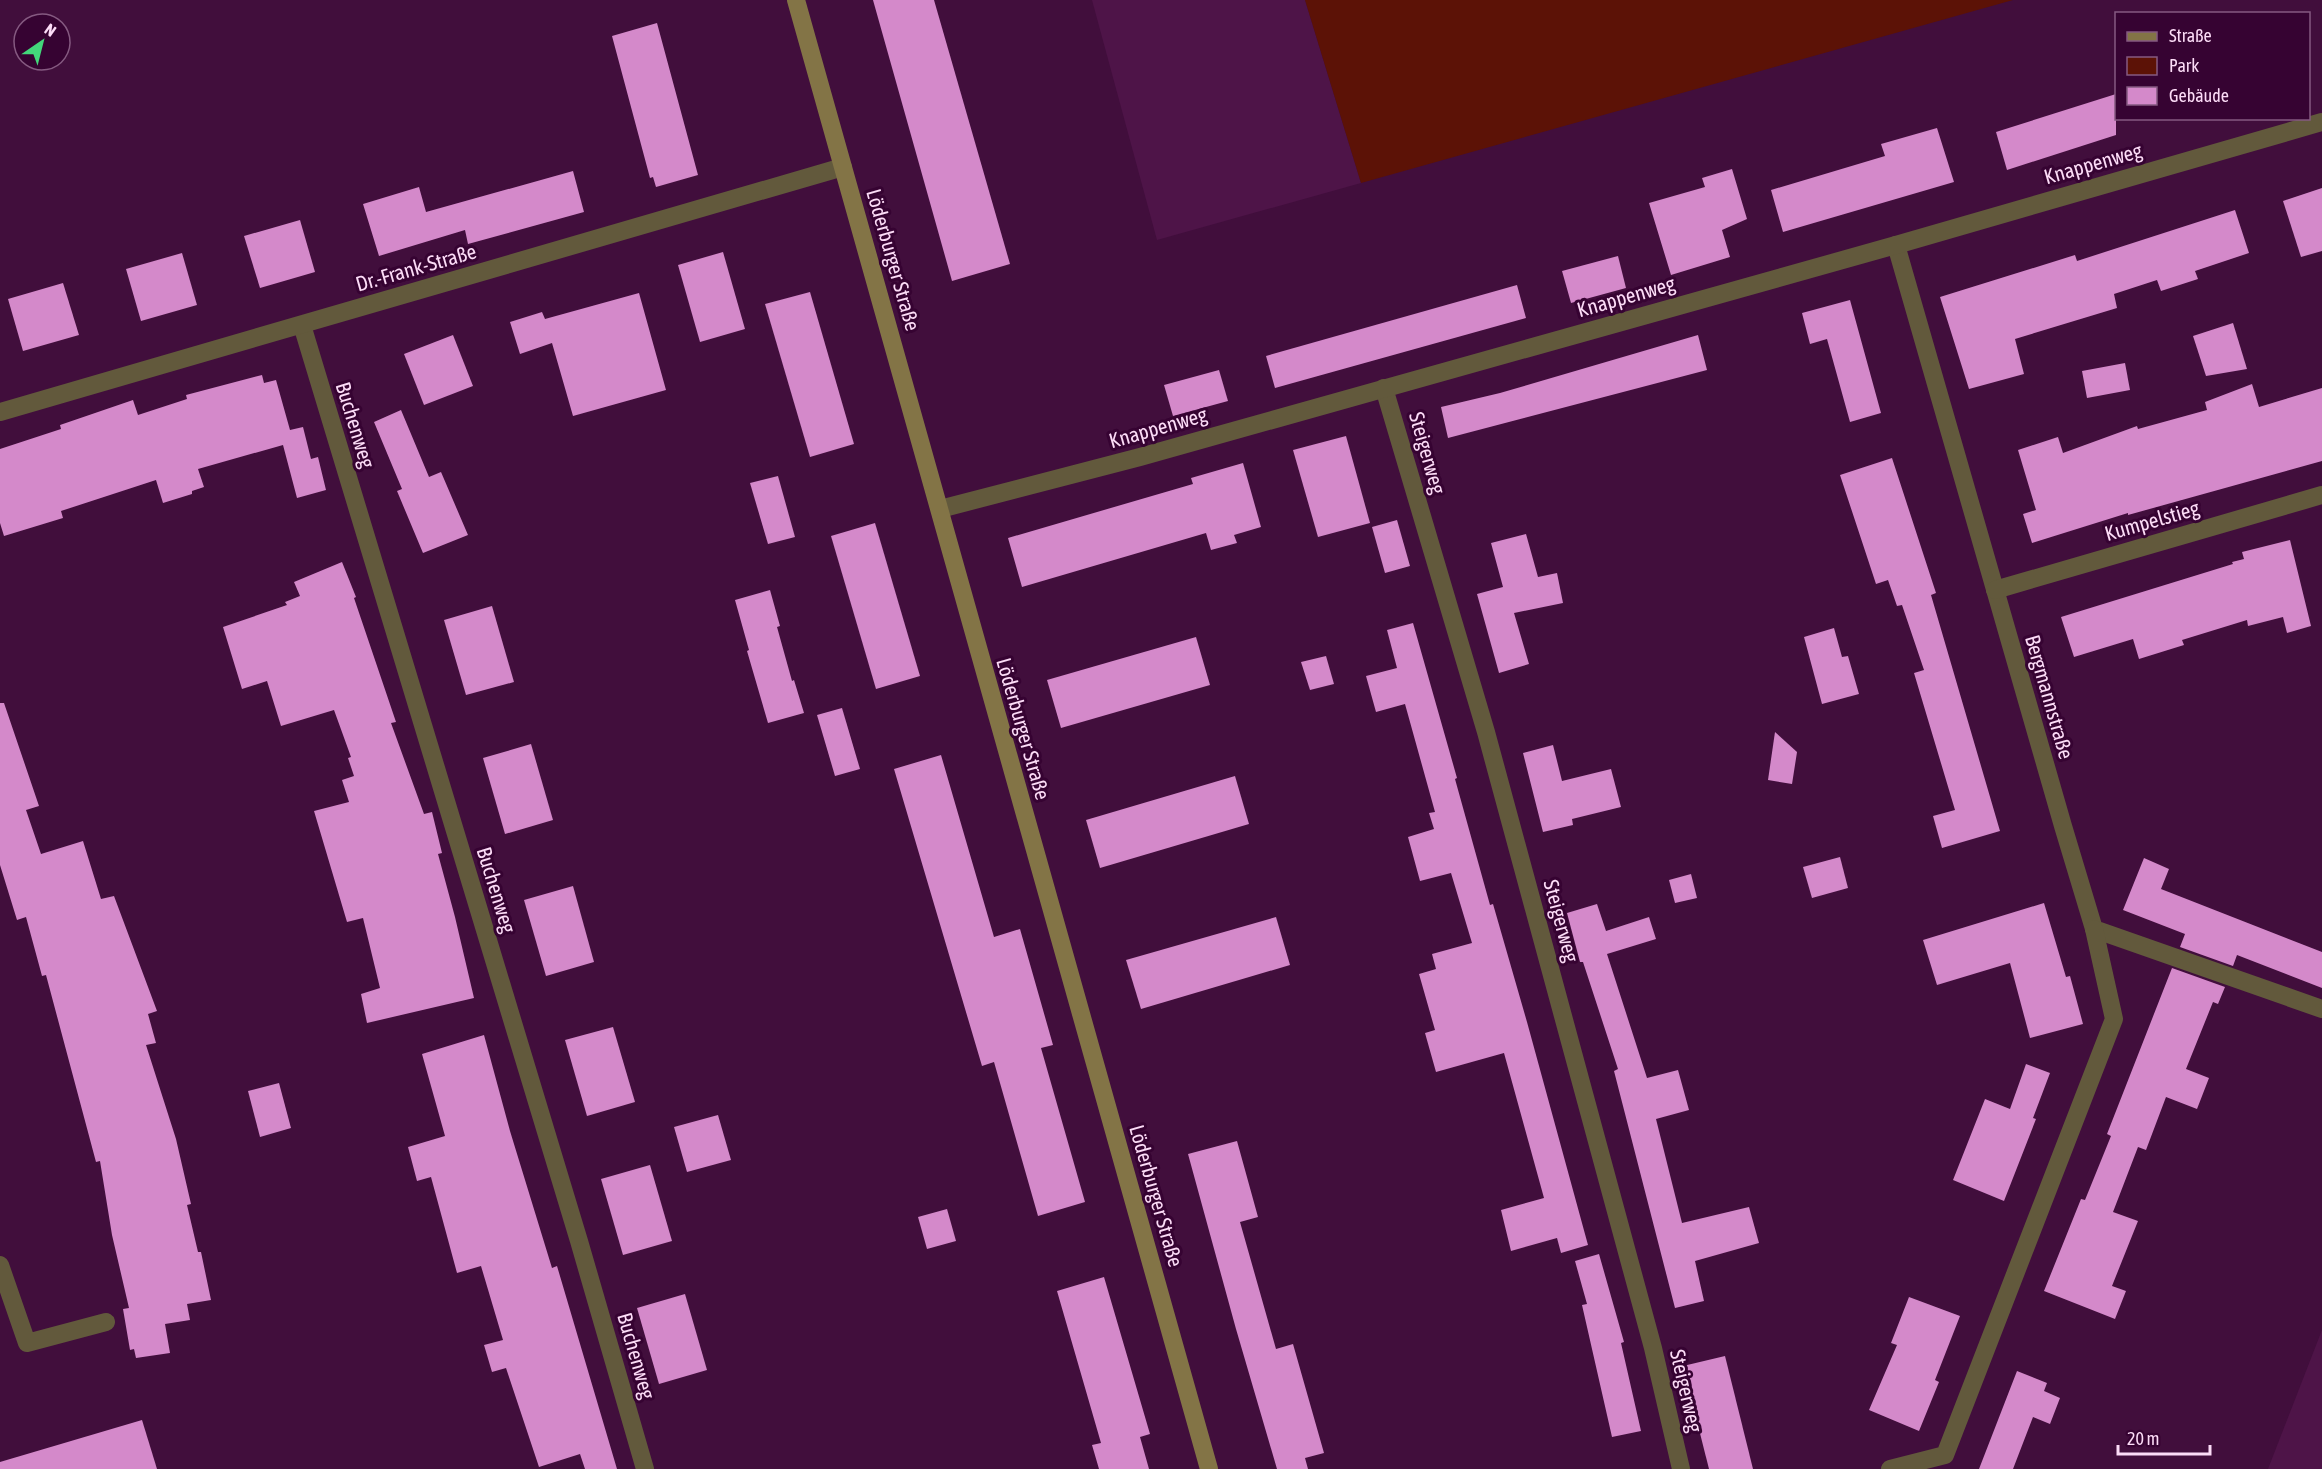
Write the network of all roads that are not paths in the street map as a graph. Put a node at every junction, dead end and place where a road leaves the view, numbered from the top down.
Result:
1 (796, 0) edge
2 (2322, 122) edge
3 (843, 167) junction
4 (1896, 244) junction
5 (302, 325) junction
6 (1384, 388) junction
7 (0, 412) edge
8 (2322, 495) edge
9 (940, 509) junction
10 (1995, 590) junction
11 (2094, 929) junction
12 (2322, 1009) edge
13 (0, 1265) edge
14 (106, 1322) dead end
15 (645, 1469) edge
16 (1209, 1469) edge
17 (1682, 1469) edge
18 (1890, 1469) edge

1 - 3 street, Löderburger Straße
2 - 4 street, Knappenweg
3 - 5 street, Dr.-Frank-Straße
3 - 9 street, Löderburger Straße
4 - 6 street, Knappenweg
4 - 10 street, Bergmannstraße
5 - 7 street, Dr.-Frank-Straße
5 - 15 street, Buchenweg
6 - 9 street, Knappenweg
6 - 17 street, Steigerweg
8 - 10 street, Kumpelstieg
9 - 16 street, Löderburger Straße
10 - 11 street, Bergmannstraße
11 - 12 street
11 - 18 street, Bergmannstraße
13 - 14 street

